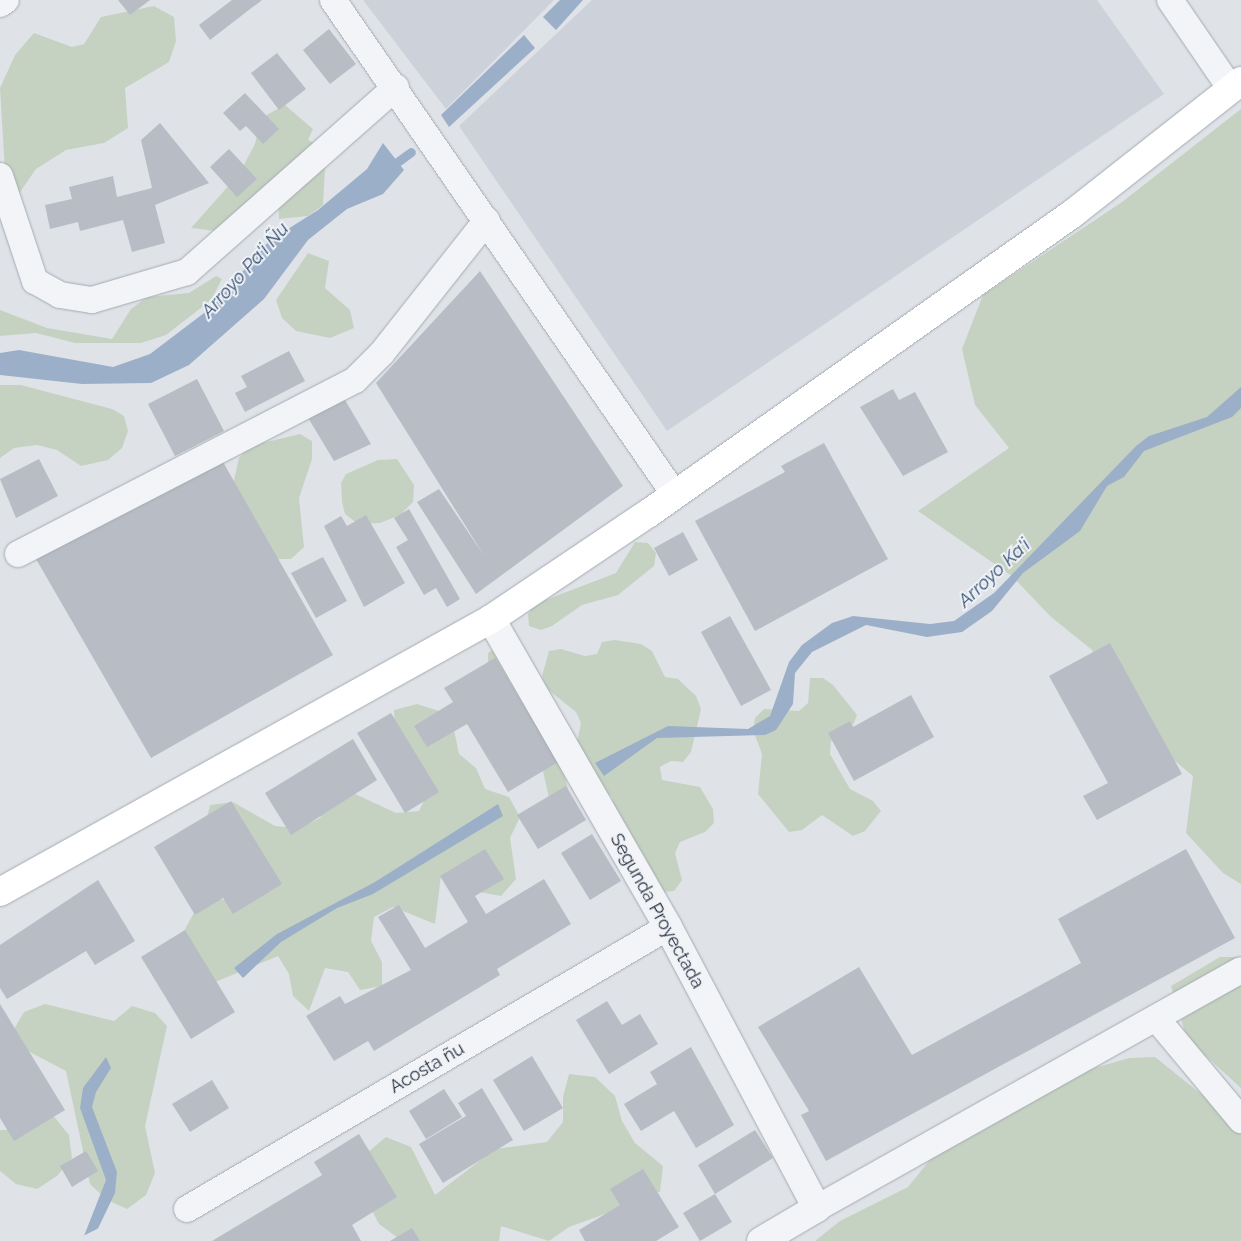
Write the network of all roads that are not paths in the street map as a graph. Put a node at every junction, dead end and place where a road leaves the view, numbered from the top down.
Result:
1 (6, 0) edge
2 (333, 0) edge
3 (1170, 0) edge
4 (0, 4) edge
5 (1236, 85) edge
6 (396, 87) junction
7 (0, 176) edge
8 (487, 220) junction
9 (675, 494) junction
10 (18, 554) dead end
11 (491, 619) junction
12 (0, 892) edge
13 (668, 927) junction
14 (1241, 970) edge
15 (1156, 1018) junction
16 (1241, 1120) edge
17 (817, 1208) junction
18 (187, 1209) dead end
19 (761, 1241) edge

1 - 4 street
2 - 6 street
3 - 5 street
5 - 9 main road
6 - 7 street
6 - 8 street
8 - 9 street
8 - 10 street
9 - 11 main road
11 - 12 main road
11 - 13 street, Segunda Proyectada
13 - 17 street, Segunda Proyectada
13 - 18 street, Acosta ñu
14 - 15 street
15 - 16 street
15 - 17 street
17 - 19 street

